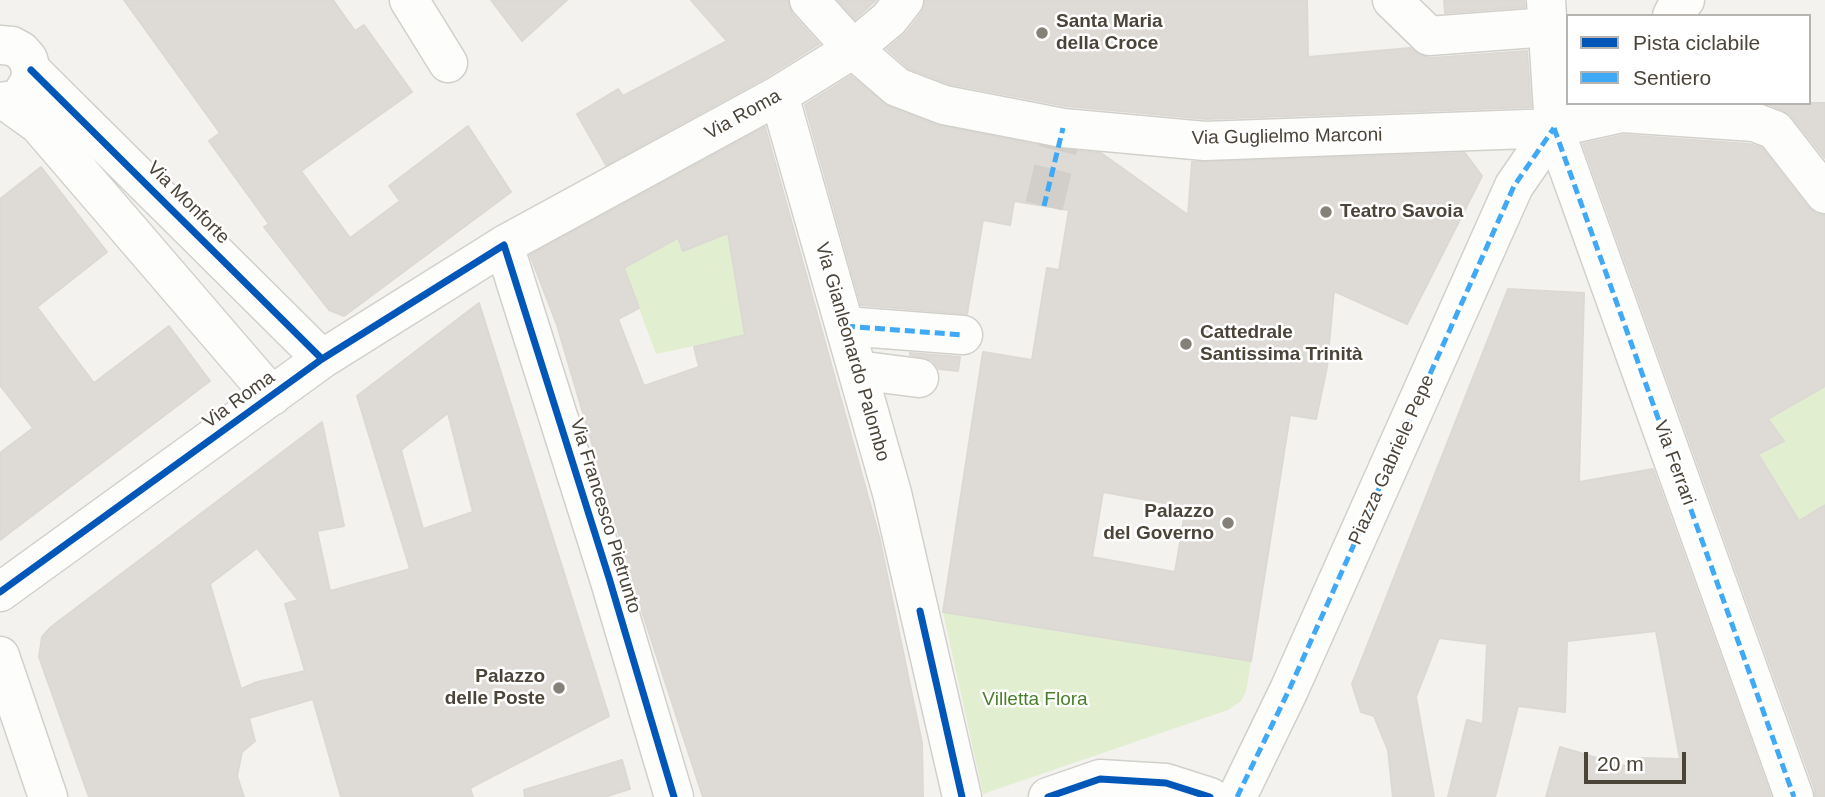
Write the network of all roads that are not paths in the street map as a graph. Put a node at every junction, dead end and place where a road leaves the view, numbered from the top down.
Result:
1 (409, 0) edge
2 (809, 0) edge
3 (904, 0) edge
4 (1392, 0) edge
5 (1685, 0) edge
6 (1547, 14) edge
7 (1673, 14) edge
8 (0, 45) edge
9 (852, 49) junction
10 (449, 63) dead end
11 (31, 70) junction
12 (779, 95) junction
13 (3, 100) edge
14 (1624, 108) edge
15 (1554, 128) junction
16 (1825, 194) edge
17 (504, 245) junction
18 (845, 326) junction
19 (963, 335) dead end
20 (322, 359) junction
21 (857, 370) junction
22 (919, 378) dead end
23 (272, 396) junction
24 (0, 592) edge
25 (0, 656) edge
26 (48, 797) edge
27 (674, 797) edge
28 (962, 797) edge
29 (1048, 797) edge
30 (1210, 797) edge
31 (1237, 797) edge
32 (1794, 797) edge

1 - 10 street
2 - 9 street, Via Guglielmo Marconi
3 - 9 street, Via Roma
4 - 6 street
5 - 7 street
6 - 15 street, Via Ferrari
8 - 11 street, Via Monforte
9 - 12 street, Via Roma
9 - 15 street, Via Guglielmo Marconi
11 - 13 street
11 - 20 street, Via Monforte
12 - 17 street, Via Roma
12 - 18 street, Via Gianleonardo Palombo
13 - 23 street
14 - 15 street, Via Guglielmo Marconi
14 - 16 street, Via Guglielmo Marconi
15 - 31 street, Piazza Gabriele Pepe
15 - 32 street, Via Ferrari
17 - 20 street, Via Roma
17 - 27 street, Via Francesco Pietrunto
18 - 19 street
18 - 21 street, Via Gianleonardo Palombo
20 - 23 street, Via Roma
21 - 22 street
21 - 28 street, Via Gianleonardo Palombo
23 - 24 street, Via Roma
25 - 26 street
29 - 30 street

